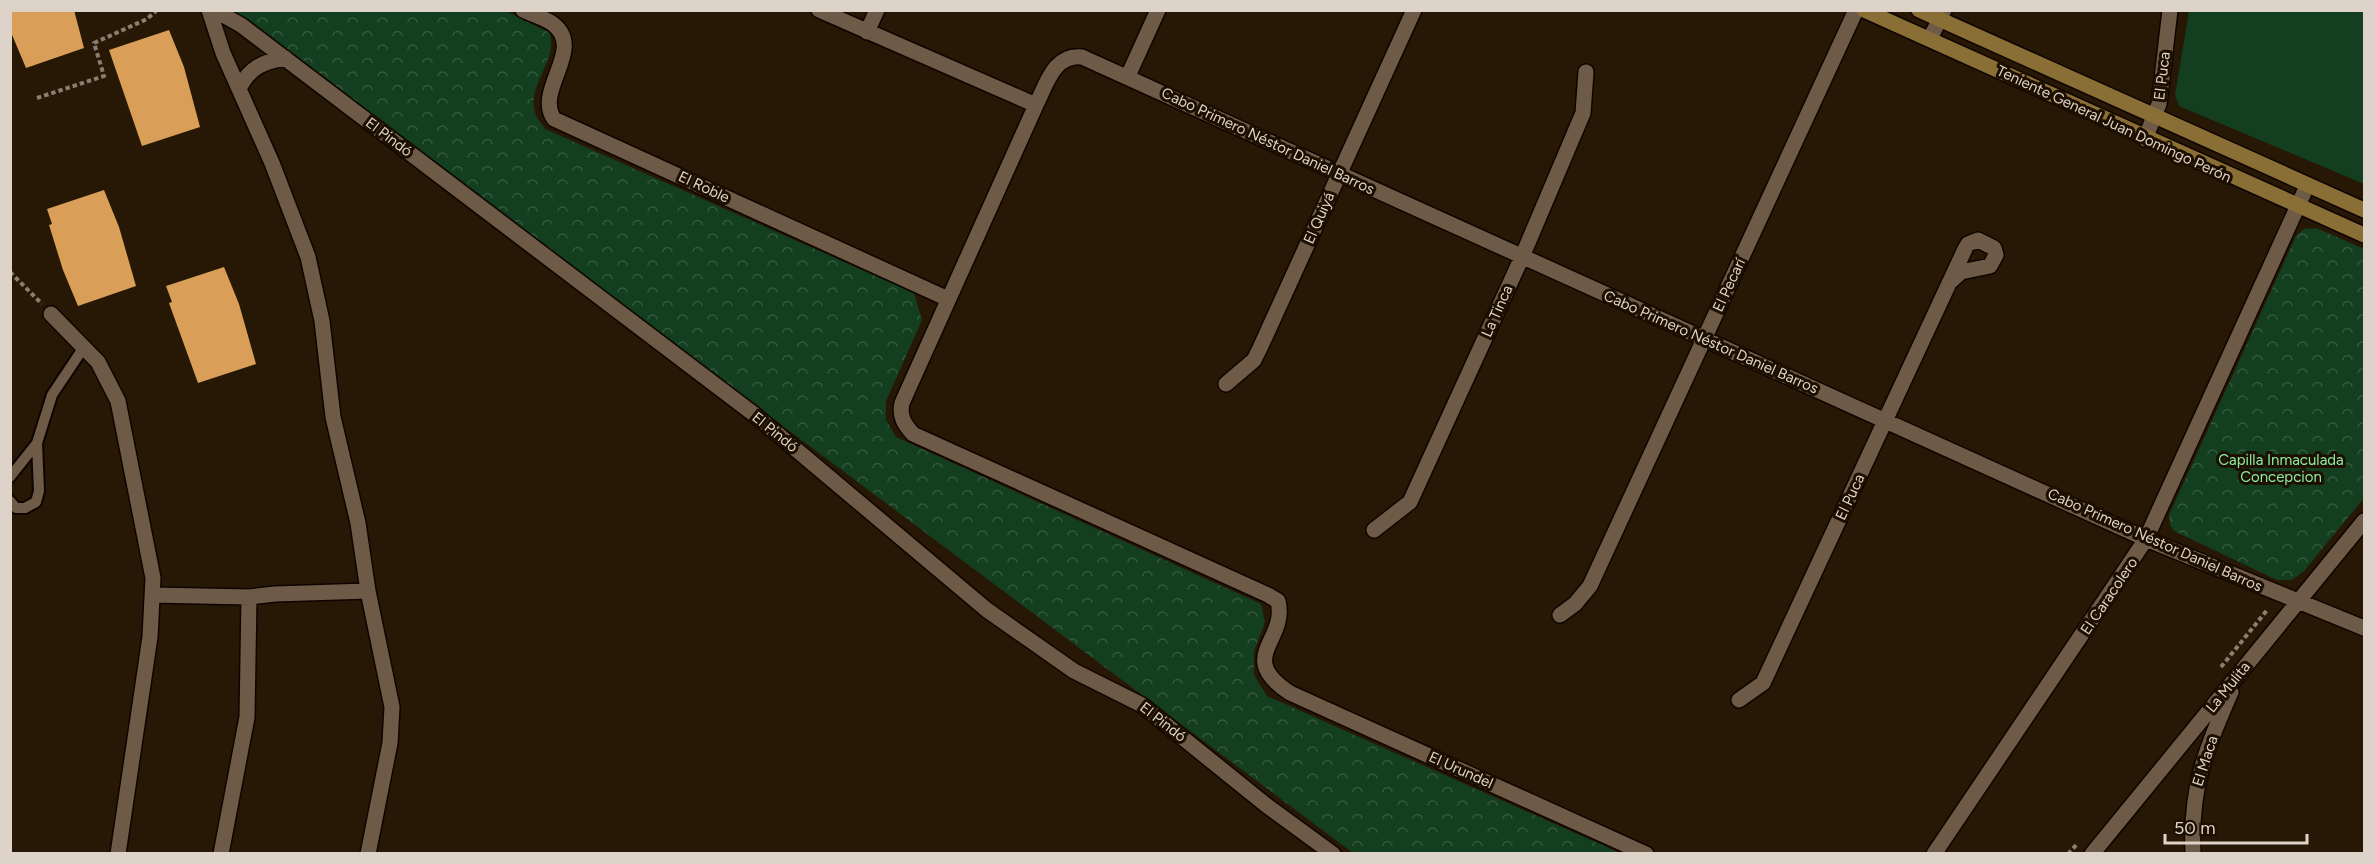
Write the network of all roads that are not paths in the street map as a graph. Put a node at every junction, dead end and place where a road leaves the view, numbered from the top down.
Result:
1 (209, 10) edge
2 (214, 10) edge
3 (524, 10) edge
4 (819, 10) edge
5 (877, 10) edge
6 (1158, 10) edge
7 (1414, 10) edge
8 (1856, 10) edge
9 (1864, 10) edge
10 (1919, 10) edge
11 (2170, 10) edge
12 (1942, 15) edge
13 (867, 32) junction
14 (1930, 39) junction
15 (285, 58) junction
16 (1586, 72) dead end
17 (1128, 76) junction
18 (239, 89) junction
19 (1036, 105) junction
20 (2154, 118) junction
21 (2145, 139) junction
22 (1339, 174) junction
23 (2307, 186) junction
24 (2296, 206) junction
25 (2364, 210) edge
26 (2364, 235) edge
27 (1522, 256) junction
28 (1949, 283) dead end
29 (948, 299) junction
30 (51, 314) road end
31 (1704, 340) junction
32 (84, 347) junction
33 (1226, 384) dead end
34 (1885, 420) junction
35 (37, 443) junction
36 (10, 477) edge
37 (10, 501) edge
38 (2364, 521) edge
39 (1374, 530) dead end
40 (2146, 538) junction
41 (368, 591) junction
42 (153, 595) junction
43 (249, 597) junction
44 (2297, 602) junction
45 (1560, 615) dead end
46 (2364, 628) edge
47 (2240, 673) junction
48 (1738, 700) dead end
49 (118, 854) edge
50 (221, 854) edge
51 (368, 854) edge
52 (1333, 854) edge
53 (1646, 854) edge
54 (1934, 854) edge
55 (2092, 854) edge
56 (2193, 854) edge

1 - 18 street
2 - 15 street, El Pindó
3 - 29 street, El Roble
4 - 13 street
5 - 13 street
6 - 17 street
7 - 22 street, El Quiyá
8 - 31 street, El Pecarí
9 - 14 main road, Teniente General Juan Domingo Perón
10 - 12 main road, Teniente General Juan Domingo Perón
11 - 20 street, El Puca
12 - 14 street
12 - 20 main road, Teniente General Juan Domingo Perón
13 - 19 street
14 - 21 main road, Teniente General Juan Domingo Perón
15 - 18 street
15 - 52 street, El Pindó
16 - 27 street, La Tinca
17 - 19 street, Cabo Primero Néstor Daniel Barros
17 - 22 street, Cabo Primero Néstor Daniel Barros
18 - 41 street
19 - 29 street
20 - 21 street, El Puca
20 - 23 main road, Teniente General Juan Domingo Perón
21 - 24 main road, Teniente General Juan Domingo Perón
22 - 27 street, Cabo Primero Néstor Daniel Barros
22 - 33 street, El Quiyá
23 - 24 street, El Caracolero
23 - 25 main road, Teniente General Juan Domingo Perón
24 - 26 main road, Teniente General Juan Domingo Perón
24 - 40 street, El Caracolero
27 - 31 street, Cabo Primero Néstor Daniel Barros
27 - 39 street, La Tinca
28 - 34 street, El Puca
29 - 53 street, El Urundel
30 - 32 street
31 - 34 street, Cabo Primero Néstor Daniel Barros
31 - 45 street, El Pecarí
32 - 35 lane
32 - 42 street
34 - 40 street, Cabo Primero Néstor Daniel Barros
34 - 48 street, El Puca
35 - 36 lane
35 - 37 lane
38 - 44 street, La Mulita
40 - 44 street, Cabo Primero Néstor Daniel Barros
40 - 54 street, El Caracolero
41 - 43 street
41 - 51 street
42 - 43 street
42 - 49 street
43 - 50 street
44 - 46 street, Cabo Primero Néstor Daniel Barros
44 - 47 street, La Mulita
47 - 55 street, La Mulita
47 - 56 street, El Maca

